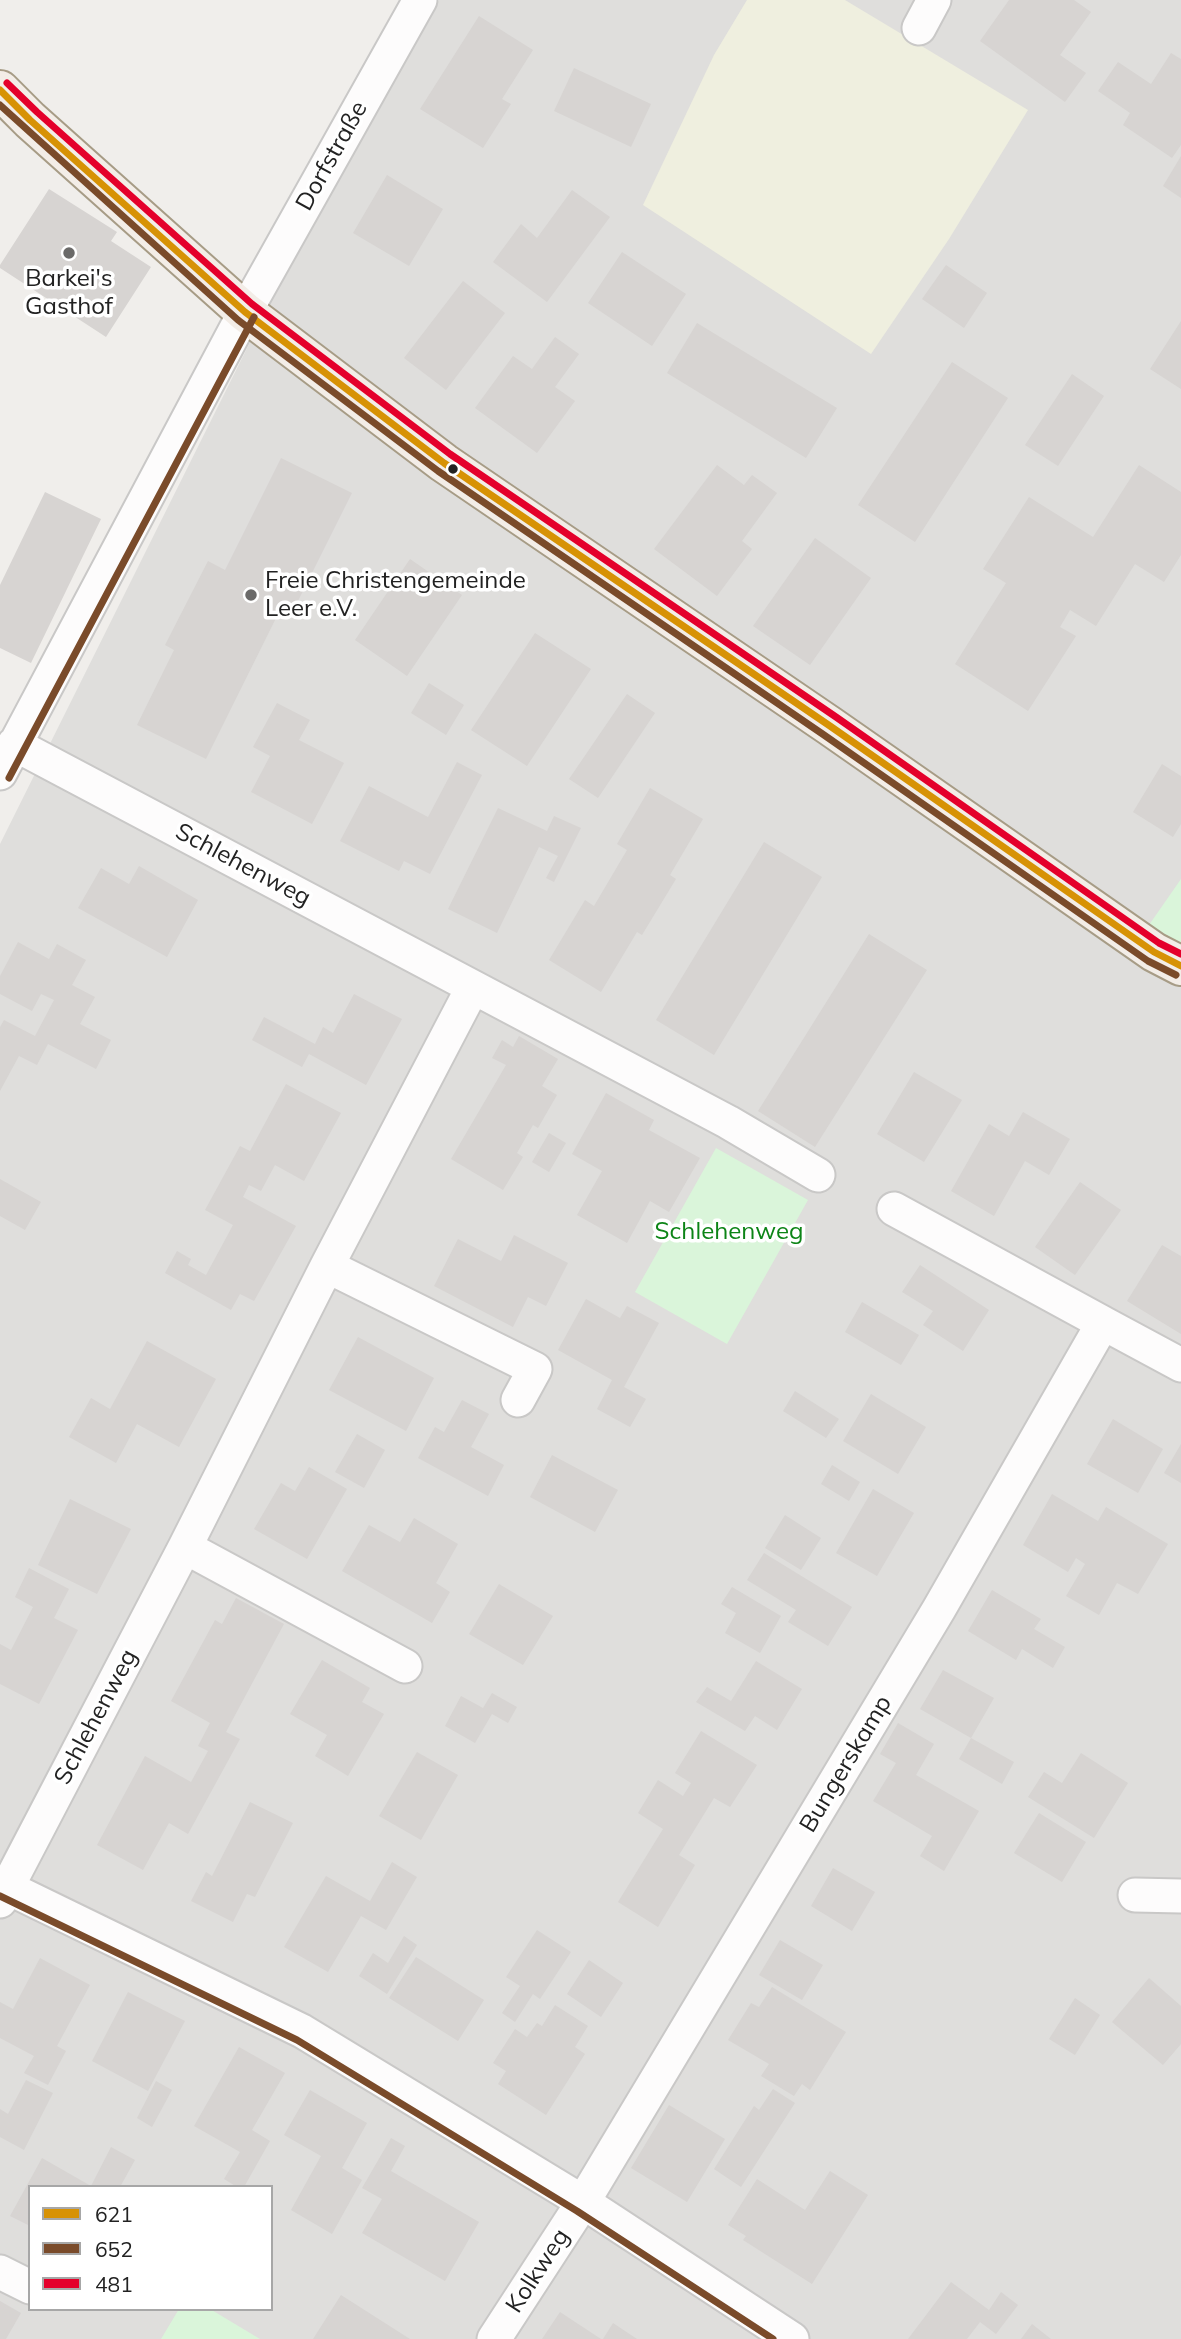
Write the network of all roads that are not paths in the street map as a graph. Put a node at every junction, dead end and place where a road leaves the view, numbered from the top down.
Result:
1 (420, 0) edge
2 (0, 90) edge
3 (245, 312) junction
4 (14, 744) junction
5 (0, 774) edge
6 (1181, 966) edge
7 (472, 987) junction
8 (818, 1175) dead end
9 (894, 1209) dead end
10 (327, 1266) junction
11 (1103, 1323) junction
12 (1181, 1365) edge
13 (518, 1400) dead end
14 (185, 1547) junction
15 (405, 1666) dead end
16 (2, 1891) edge
17 (1135, 1895) dead end
18 (1181, 1896) edge
19 (583, 2202) junction
20 (0, 2272) edge
21 (28, 2286) edge
22 (494, 2339) edge
23 (792, 2339) edge

1 - 3 street, Dorfstraße
2 - 3 main road
3 - 4 street, Dorfstraße
3 - 6 main road
4 - 5 street, Dorfstraße
4 - 7 street, Schlehenweg
7 - 8 street, Schlehenweg
7 - 10 street, Schlehenweg
9 - 11 street
10 - 13 street
10 - 14 street, Schlehenweg
11 - 12 street
11 - 19 street, Bungerskamp
14 - 15 street
14 - 16 street, Schlehenweg
16 - 19 street
17 - 18 street
19 - 22 street, Kolkweg
19 - 23 street
20 - 21 street

